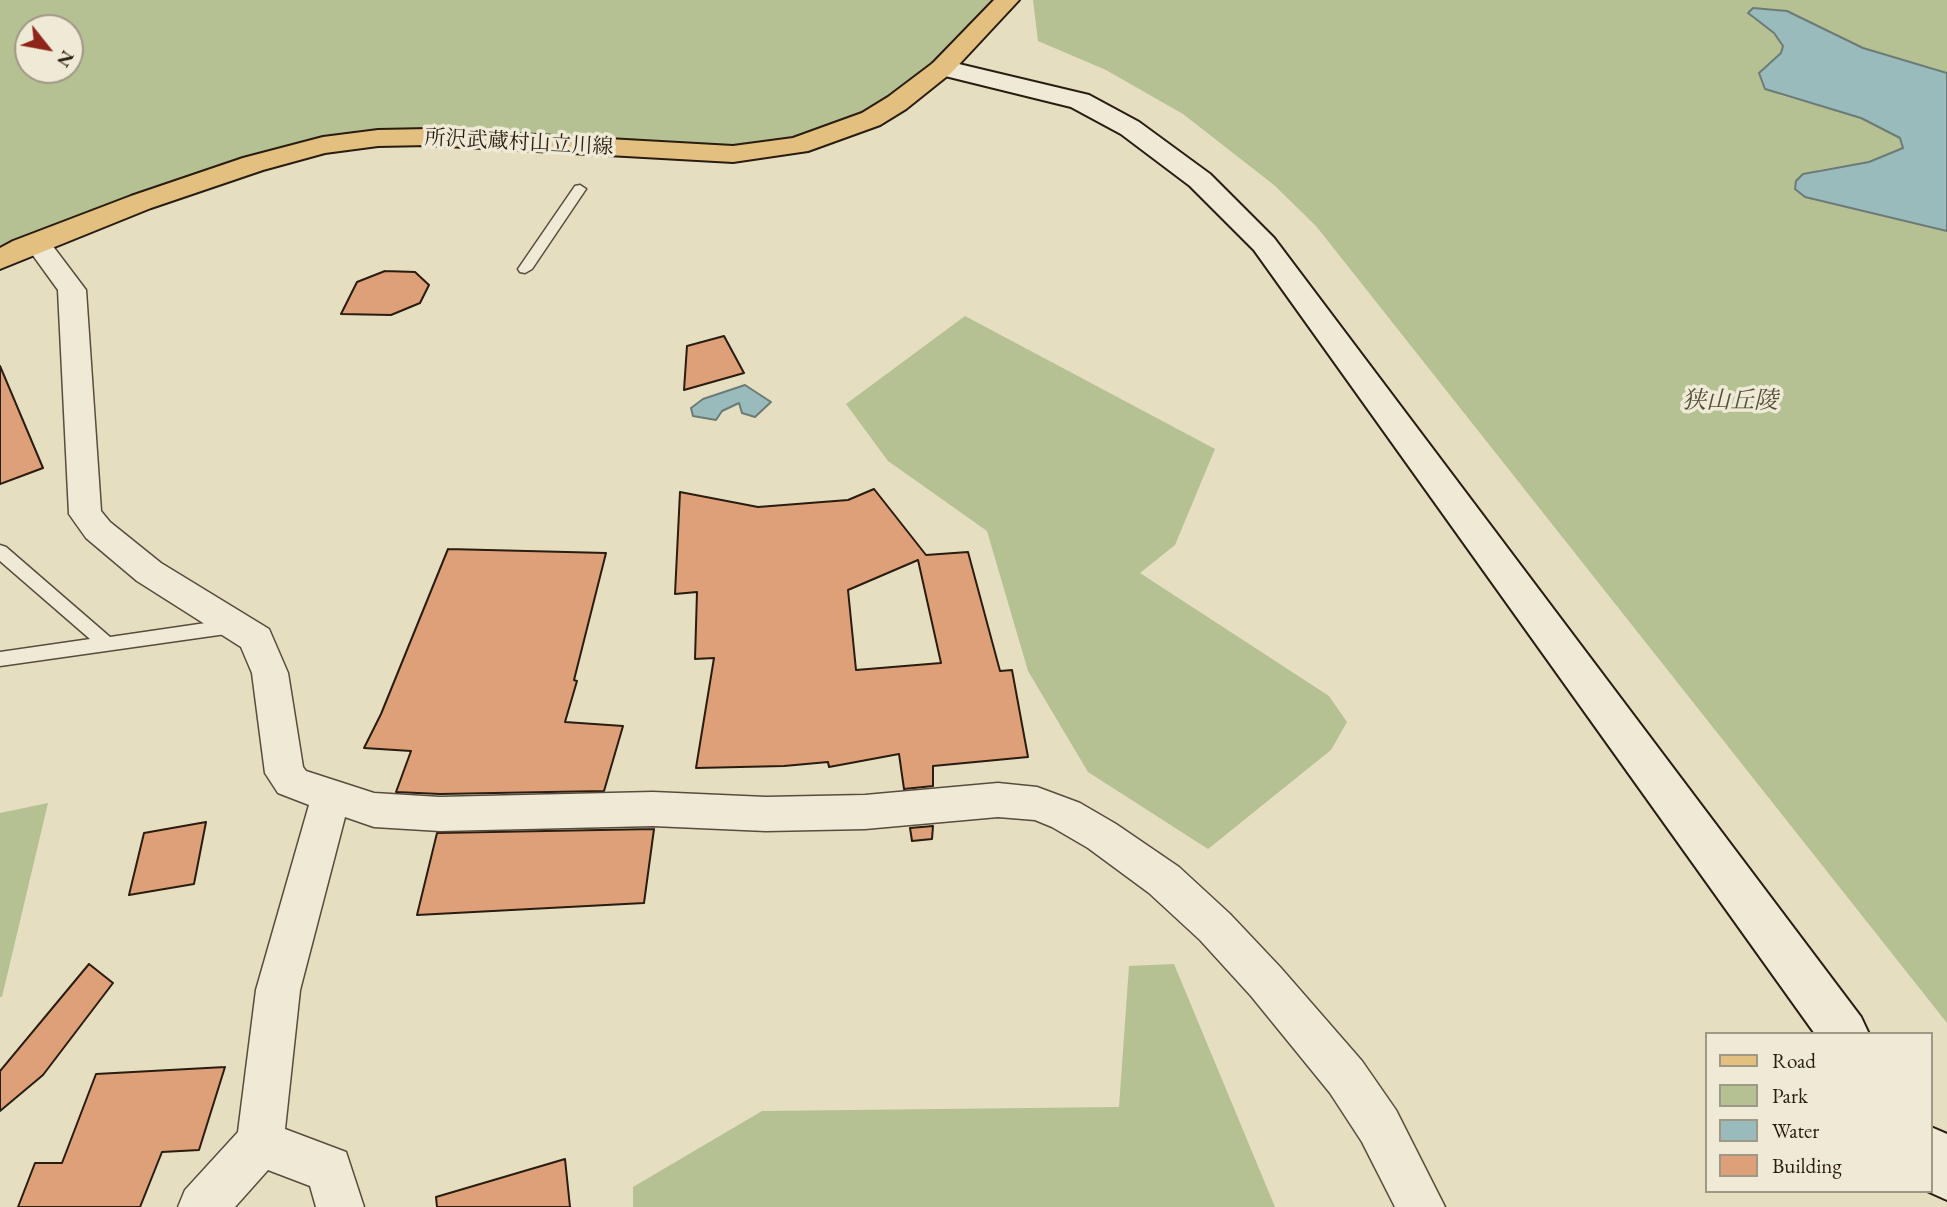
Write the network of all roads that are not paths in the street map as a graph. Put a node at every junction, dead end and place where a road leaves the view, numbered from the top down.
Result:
1 (1007, 0) edge
2 (942, 68) junction
3 (580, 189) dead end
4 (37, 243) junction
5 (0, 260) edge
6 (525, 269) dead end
7 (0, 551) edge
8 (233, 626) junction
9 (108, 645) junction
10 (0, 659) edge
11 (331, 796) junction
12 (1843, 1032) edge
13 (260, 1143) junction
14 (1933, 1156) edge
15 (1947, 1174) edge
16 (202, 1207) edge
17 (340, 1207) edge
18 (1422, 1207) edge

1 - 2 main road, 所沢武蔵村山立川線
2 - 4 main road, 所沢武蔵村山立川線
2 - 12 street
3 - 6 lane
4 - 5 main road, 所沢武蔵村山立川線
4 - 8 street
7 - 9 lane
8 - 9 lane
8 - 11 street
9 - 10 lane
11 - 13 street
11 - 18 street
13 - 16 street
13 - 17 street
14 - 15 street

